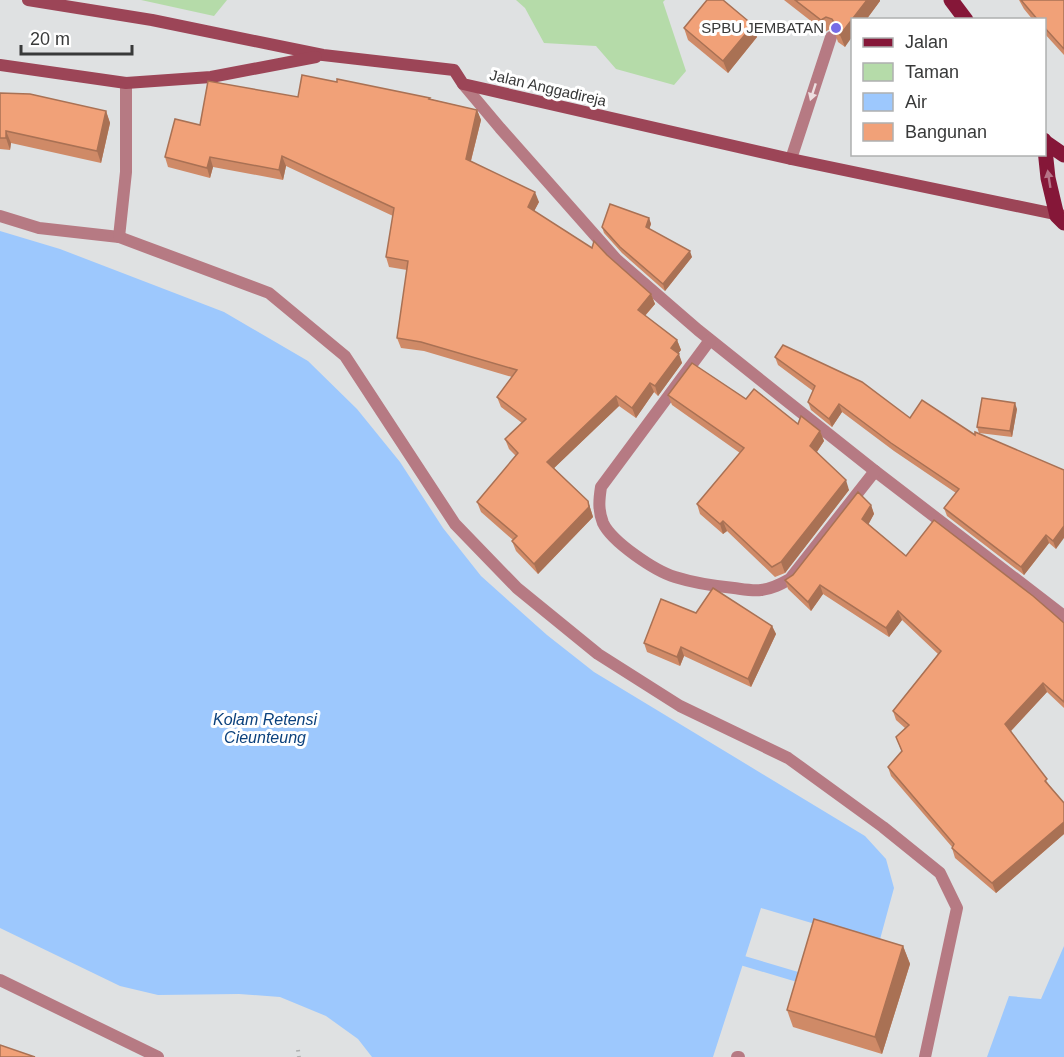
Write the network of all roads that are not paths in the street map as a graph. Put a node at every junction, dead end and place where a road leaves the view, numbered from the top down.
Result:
1 (27, 0) edge
2 (951, 0) edge
3 (964, 18) edge
4 (831, 37) edge
5 (323, 55) junction
6 (0, 65) edge
7 (126, 83) junction
8 (463, 84) junction
9 (1046, 142) edge
10 (1046, 153) edge
11 (1064, 155) edge
12 (791, 159) junction
13 (0, 216) edge
14 (1062, 218) edge
15 (119, 237) junction
16 (710, 340) junction
17 (875, 471) junction
18 (1064, 616) edge
19 (0, 980) edge
20 (158, 1057) edge
21 (926, 1057) edge

1 - 5 main road, Jalan Anggadireja
2 - 3 main road
4 -> 12 street
5 - 7 main road
5 - 8 main road, Jalan Anggadireja
6 - 7 main road
7 - 15 street
8 - 12 main road, Jalan Anggadireja
8 - 16 street
9 - 11 main road
14 -> 10 main road
12 - 14 main road, Jalan Anggadireja
13 - 15 street
15 - 21 street
16 - 17 street
16 - 17 street
17 - 18 street
19 - 20 street

